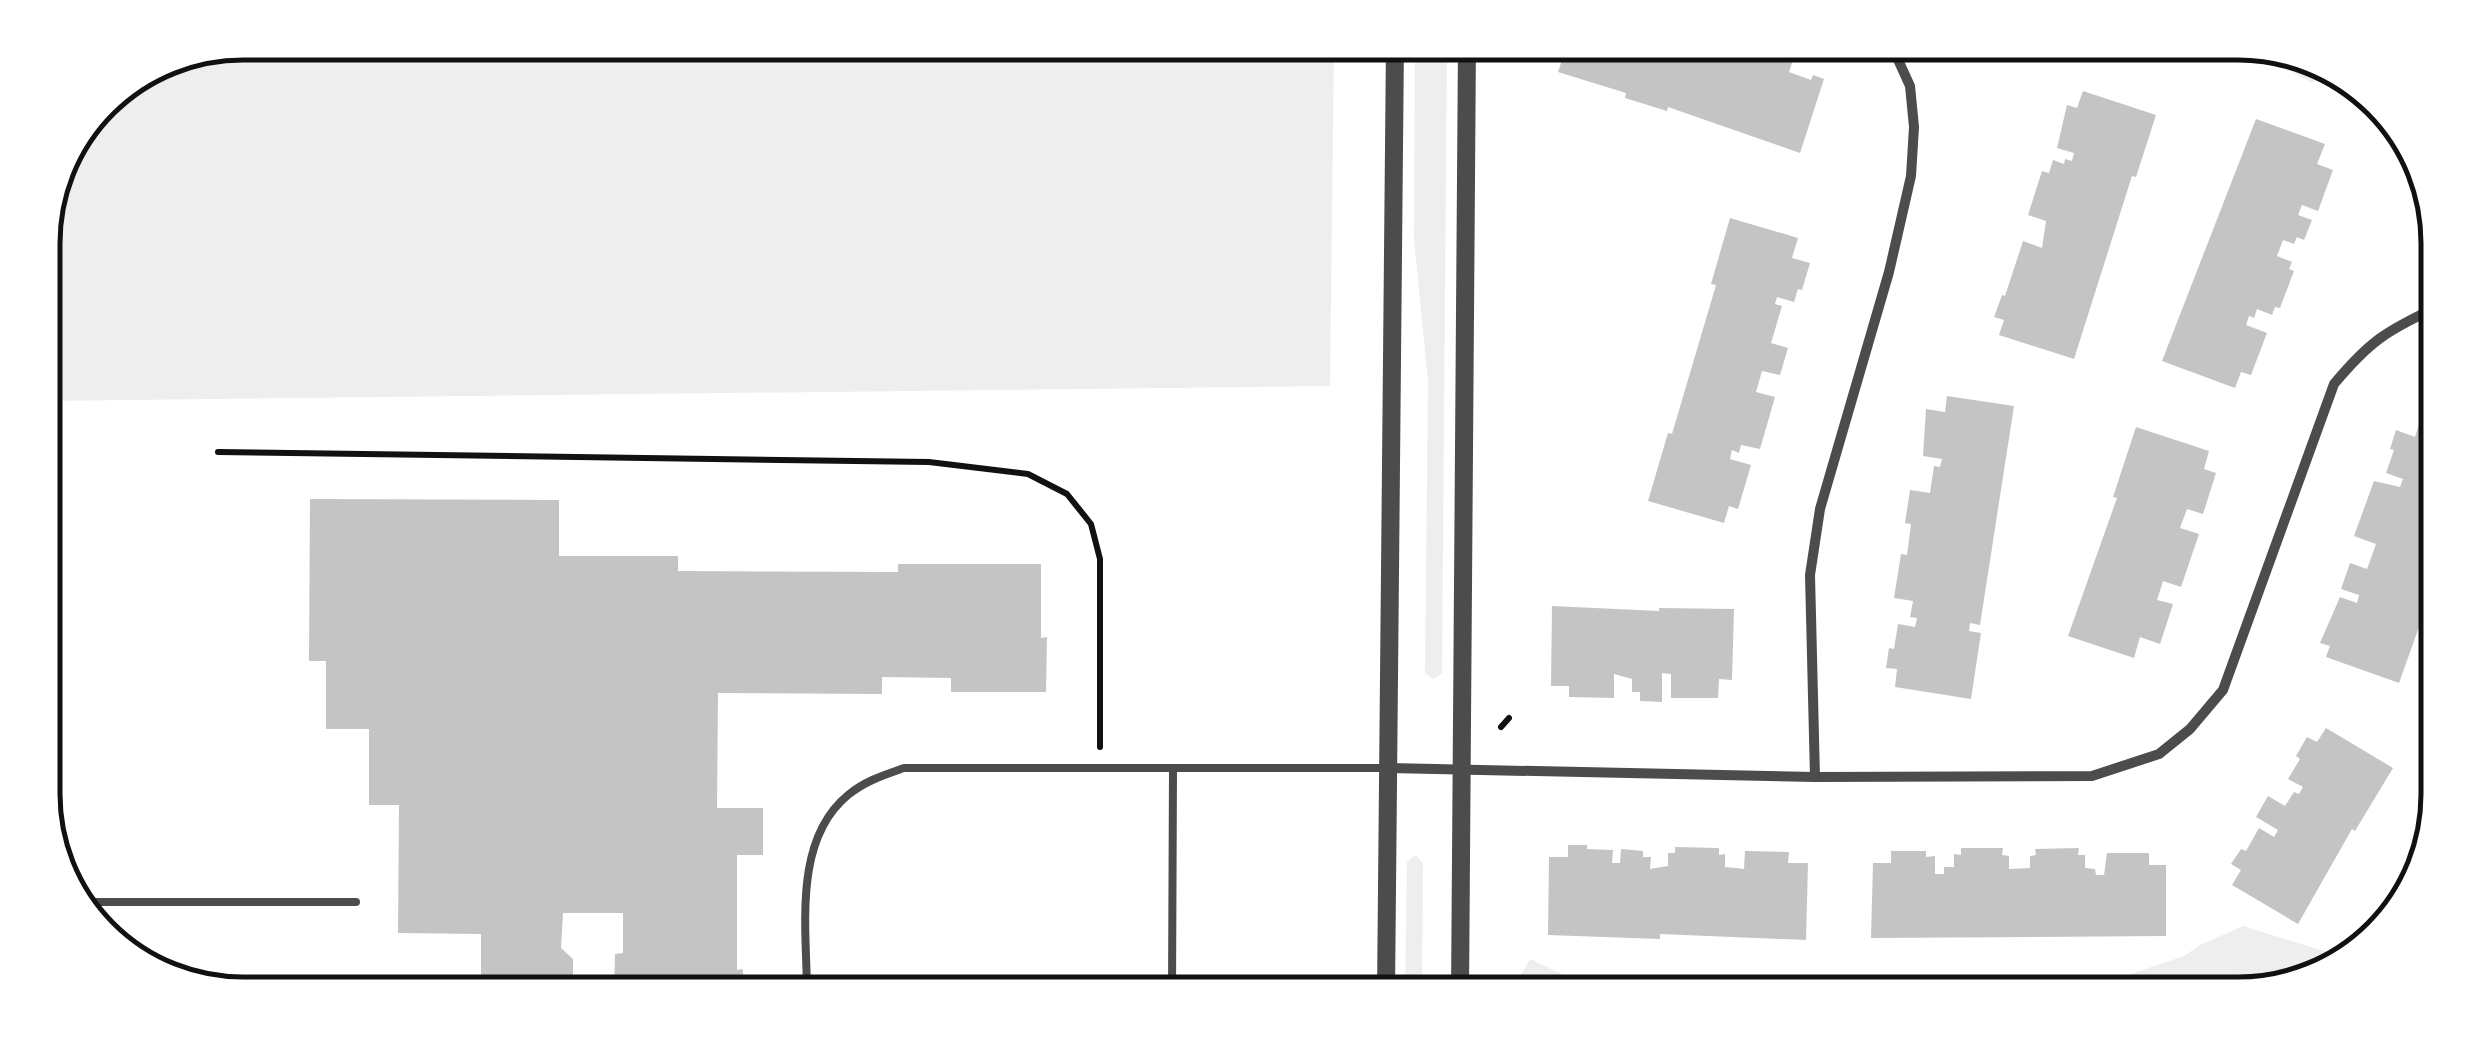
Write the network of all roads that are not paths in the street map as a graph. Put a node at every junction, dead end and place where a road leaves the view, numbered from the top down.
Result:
1 (1395, 60) edge
2 (1467, 60) edge
3 (1898, 60) edge
4 (2421, 315) edge
5 (1389, 768) junction
6 (1173, 769) junction
7 (1460, 770) junction
8 (1816, 777) junction
9 (96, 902) edge
10 (356, 902) dead end
11 (807, 977) edge
12 (1172, 977) edge
13 (1386, 977) edge
14 (1460, 977) edge

1 - 5 street
2 - 7 street
3 - 8 street
4 - 8 street
5 - 6 lane
5 - 7 street
5 - 13 street
6 - 11 lane
6 - 12 lane
7 - 8 street
7 - 14 street
9 - 10 lane

